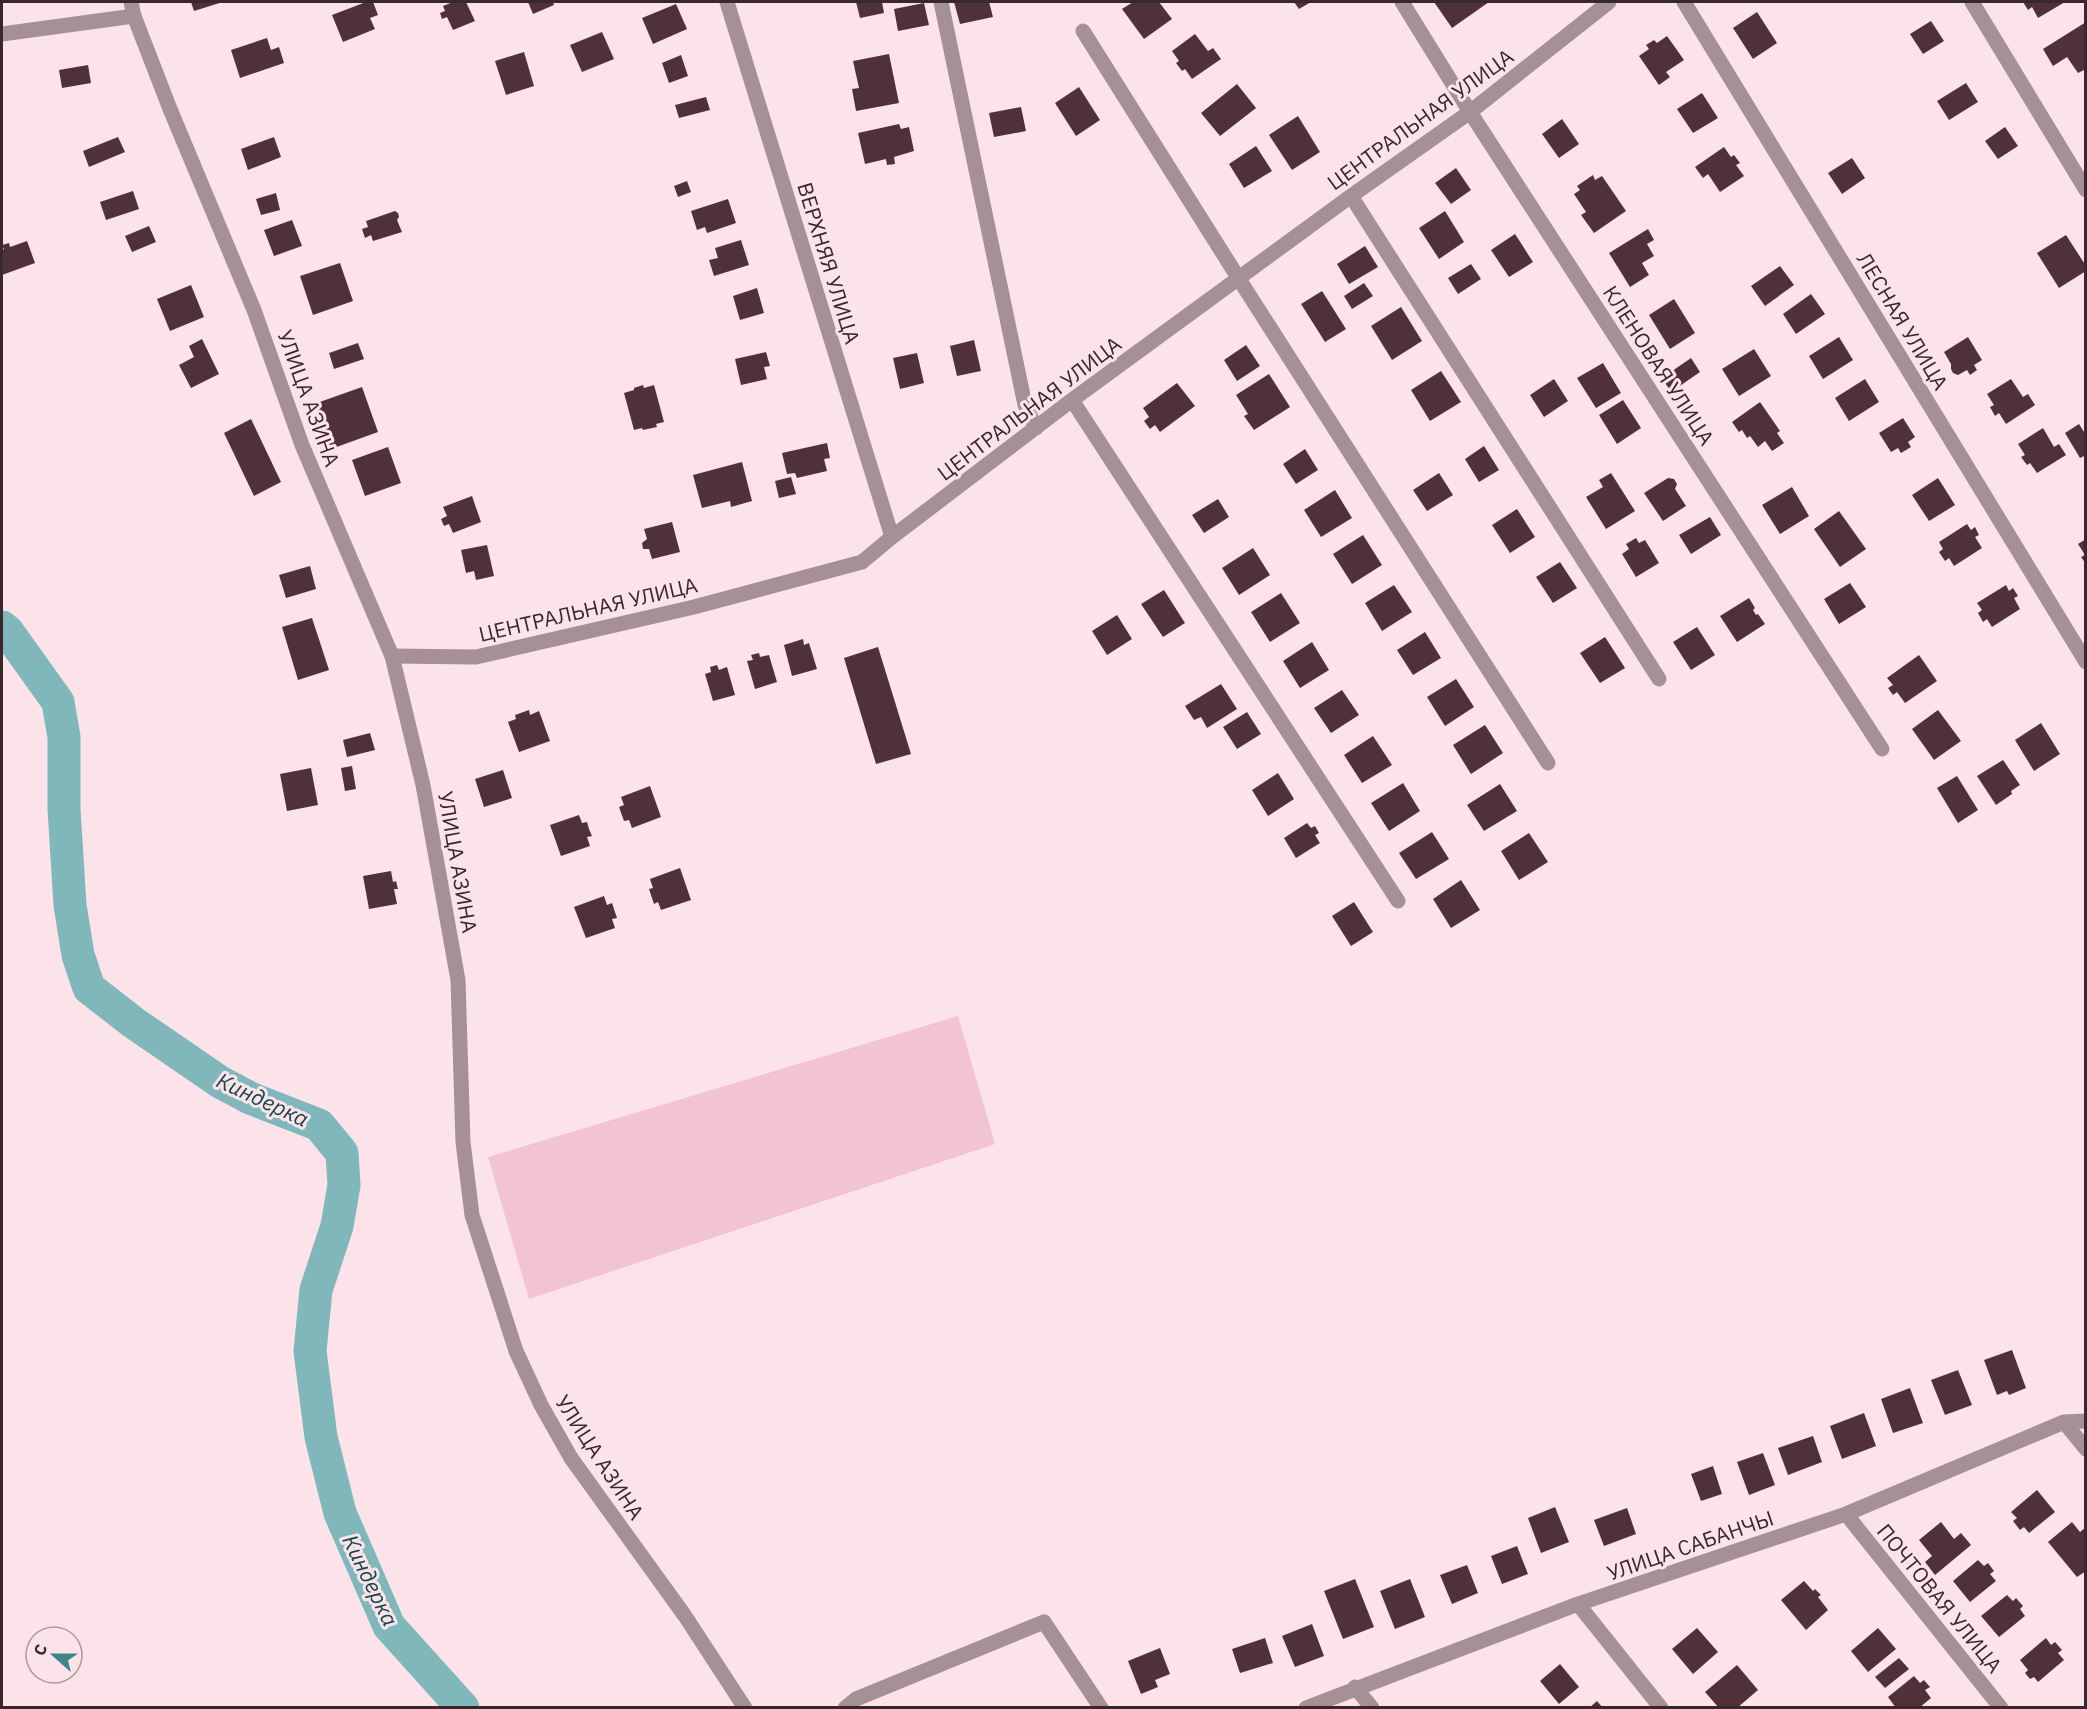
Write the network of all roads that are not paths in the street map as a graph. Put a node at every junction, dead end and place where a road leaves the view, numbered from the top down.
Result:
1 (726, 2) edge
2 (941, 2) edge
3 (1402, 2) edge
4 (1609, 2) edge
5 (1684, 2) edge
6 (1972, 2) edge
7 (132, 9) edge
8 (1083, 31) dead end
9 (2, 34) edge
10 (1470, 112) junction
11 (2085, 190) edge
12 (1351, 196) junction
13 (1239, 279) junction
14 (1072, 400) junction
15 (1036, 428) junction
16 (892, 537) junction
17 (392, 656) junction
18 (2085, 662) edge
19 (1659, 679) dead end
20 (1882, 749) dead end
21 (1548, 763) dead end
22 (1398, 901) dead end
23 (2085, 1421) edge
24 (2064, 1422) junction
25 (2085, 1449) edge
26 (1846, 1514) junction
27 (1578, 1605) junction
28 (1355, 1687) junction
29 (745, 1707) edge
30 (845, 1707) edge
31 (1101, 1707) edge
32 (1306, 1707) edge
33 (1372, 1707) edge
34 (1661, 1707) edge
35 (2001, 1707) edge

1 - 16 street, ВЕРХНЯЯ УЛИЦА
2 - 15 street
3 - 10 street, КЛЕНОВАЯ УЛИЦА
4 - 10 street, ЦЕНТРАЛЬНАЯ УЛИЦА
5 - 18 street, ЛЕСНАЯ УЛИЦА
6 - 11 street
7 - 9 street
7 - 17 street, УЛИЦА АЗИНА
8 - 13 street
10 - 12 street, ЦЕНТРАЛЬНАЯ УЛИЦА
10 - 20 street, КЛЕНОВАЯ УЛИЦА
12 - 13 street, ЦЕНТРАЛЬНАЯ УЛИЦА
12 - 19 street
13 - 14 street, ЦЕНТРАЛЬНАЯ УЛИЦА
13 - 21 street
14 - 15 street, ЦЕНТРАЛЬНАЯ УЛИЦА
14 - 22 street
15 - 16 street, ЦЕНТРАЛЬНАЯ УЛИЦА
16 - 17 street, ЦЕНТРАЛЬНАЯ УЛИЦА
17 - 29 street, УЛИЦА АЗИНА
23 - 24 street, УЛИЦА САБАНЧЫ
24 - 25 street
24 - 26 street, УЛИЦА САБАНЧЫ
26 - 27 street, УЛИЦА САБАНЧЫ
26 - 35 street, ПОЧТОВАЯ УЛИЦА
27 - 28 street, УЛИЦА САБАНЧЫ
27 - 34 street
28 - 32 street, УЛИЦА САБАНЧЫ
28 - 33 street
30 - 31 street

